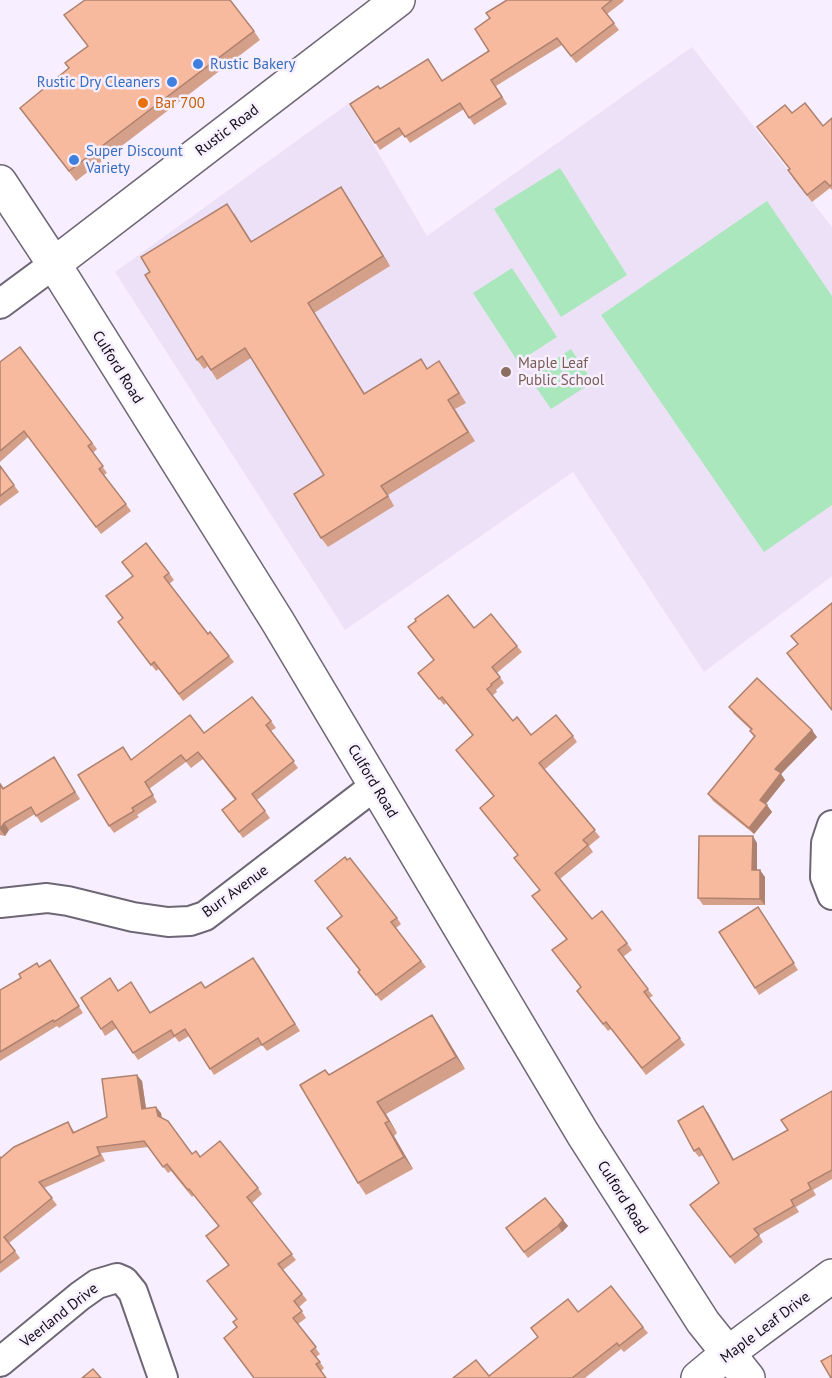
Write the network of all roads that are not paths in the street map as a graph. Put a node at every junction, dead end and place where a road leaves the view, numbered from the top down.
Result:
1 (398, 0) edge
2 (0, 182) edge
3 (54, 264) junction
4 (0, 304) edge
5 (376, 785) junction
6 (832, 825) edge
7 (832, 895) edge
8 (0, 903) edge
9 (832, 1276) edge
10 (0, 1362) edge
11 (738, 1366) edge
12 (163, 1378) edge
13 (698, 1378) edge

1 - 3 street, Rustic Road
2 - 3 street, Culford Road
3 - 4 street, Rustic Road
3 - 5 street, Culford Road
5 - 8 street, Burr Avenue
5 - 11 street, Culford Road
6 - 7 street
9 - 11 street, Maple Leaf Drive
10 - 12 street, Veerland Drive
11 - 13 street, Maple Leaf Drive

